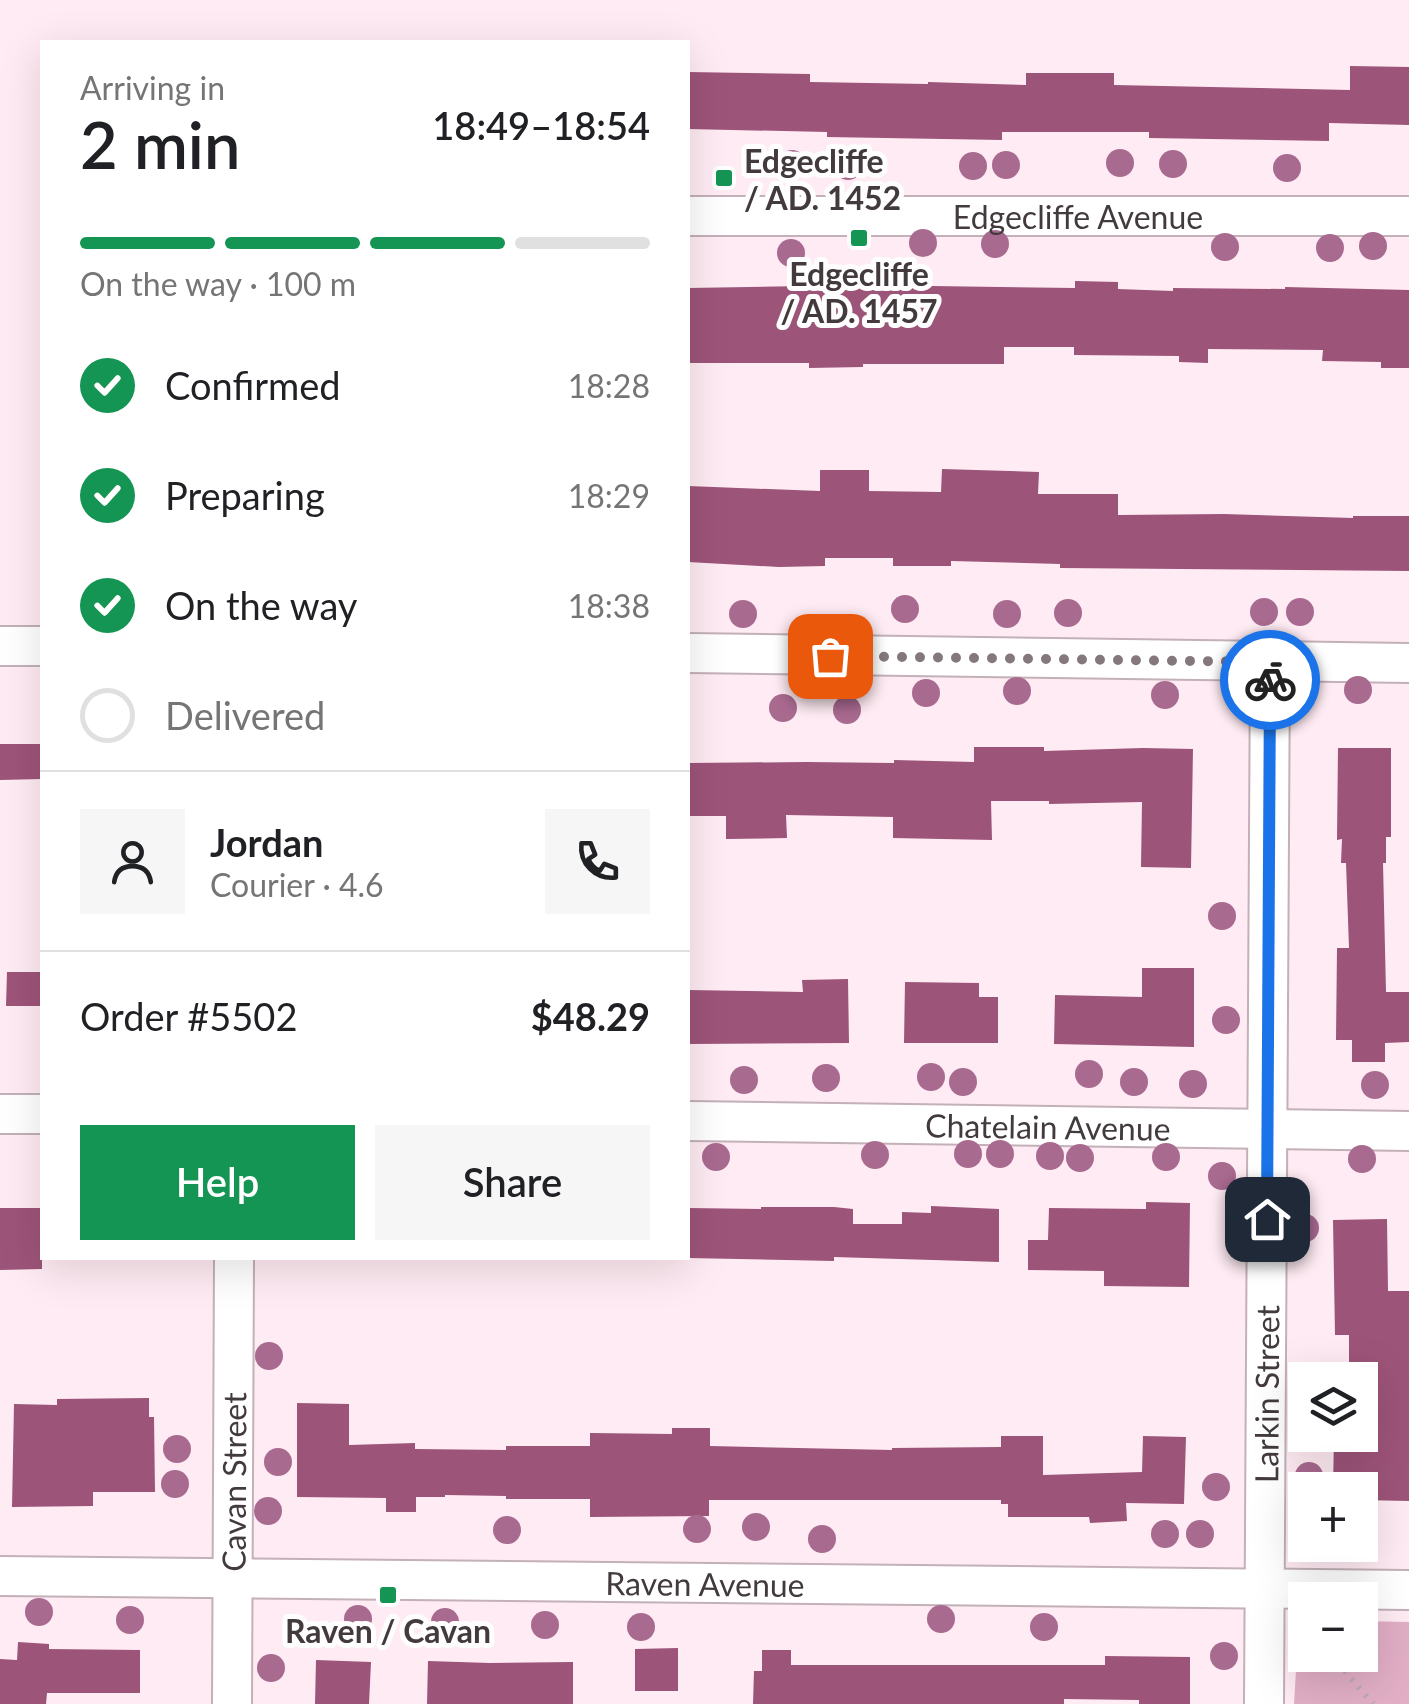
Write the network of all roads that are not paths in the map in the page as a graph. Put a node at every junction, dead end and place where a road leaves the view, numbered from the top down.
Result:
1 (690, 216) edge
2 (1409, 216) edge
3 (0, 646) edge
4 (40, 646) edge
5 (690, 653) edge
6 (1270, 662) junction
7 (1409, 664) edge
8 (0, 1114) edge
9 (40, 1114) edge
10 (690, 1121) edge
11 (1269, 1129) junction
12 (1409, 1130) edge
13 (234, 1260) edge
14 (0, 1576) edge
15 (233, 1578) junction
16 (1264, 1588) junction
17 (1409, 1590) edge
18 (232, 1704) edge
19 (1264, 1704) edge

1 - 2 street, Edgecliffe Avenue
3 - 4 street
5 - 6 street
6 - 7 street
6 - 11 street, Larkin Street
8 - 9 street
10 - 11 street, Chatelain Avenue
11 - 12 street, Chatelain Avenue
11 - 16 street, Larkin Street
13 - 15 street, Cavan Street
14 - 15 street, Raven Avenue
15 - 16 street, Raven Avenue
15 - 18 street, Cavan Street
16 - 17 street, Raven Avenue
16 - 19 street, Larkin Street

